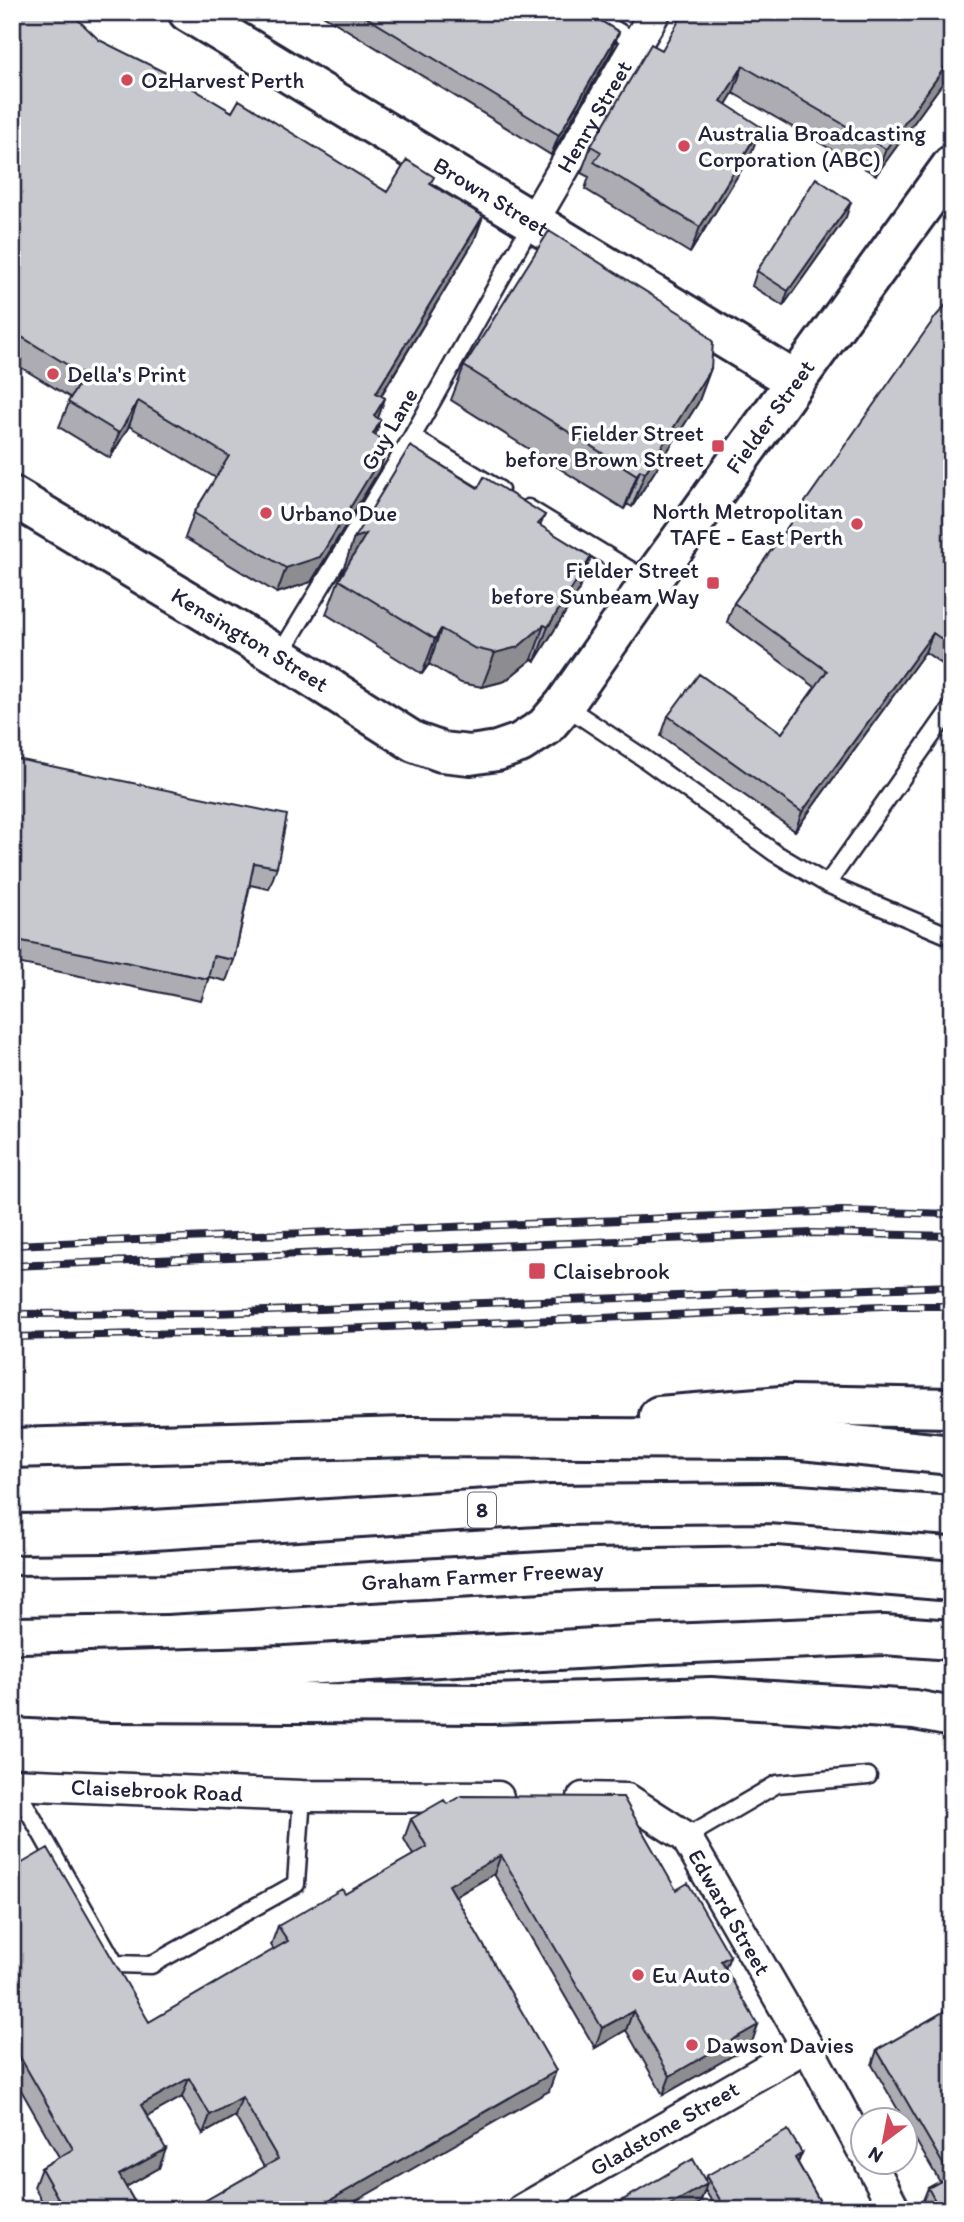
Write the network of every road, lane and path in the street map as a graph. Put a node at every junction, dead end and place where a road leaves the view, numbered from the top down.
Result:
1 (188, 12) edge
2 (586, 12) edge
3 (655, 12) edge
4 (637, 43) junction
5 (952, 165) edge
6 (533, 221) junction
7 (794, 381) junction
8 (412, 437) junction
9 (12, 496) edge
10 (650, 582) junction
11 (279, 656) junction
12 (564, 705) junction
13 (952, 707) edge
14 (497, 751) joint
15 (827, 884) junction
16 (952, 937) edge
17 (952, 1408) edge
18 (406, 1437) junction
19 (12, 1448) edge
20 (952, 1455) edge
21 (952, 1516) edge
22 (12, 1534) edge
23 (952, 1581) edge
24 (12, 1596) edge
25 (952, 1640) edge
26 (12, 1674) edge
27 (12, 1697) edge
28 (952, 1717) edge
29 (868, 1776) dead end
30 (13, 1784) edge
31 (302, 1796) junction
32 (686, 1837) junction
33 (807, 2046) junction
34 (848, 2122) edge
35 (877, 2176) edge
36 (522, 2210) edge
37 (895, 2210) edge

1 - 6 main road, Brown Street
2 - 4 lane
3 - 4 street, Henry Street
4 - 6 street, Henry Street
5 - 7 main road, Fielder Street
6 - 7 main road, Brown Street
6 - 8 lane, Guy Lane
7 - 10 main road, Fielder Street
8 - 10 lane
8 - 11 lane, Guy Lane
9 - 11 main road, Kensington Street
10 - 12 main road, Fielder Street
11 - 14 main road, Kensington Street
12 - 14 main road, Fielder Street
12 - 15 lane
13 - 15 lane
15 - 16 lane
17 - 18 main road
18 - 19 main road
18 - 20 main road
21 - 22 main road, 8
23 - 24 main road, Graham Farmer Freeway
25 - 26 main road
27 - 28 main road
29 - 32 lane
30 - 31 street, Claisebrook Road
30 - 31 lane
31 - 32 street, Edward Street
32 - 33 street, Edward Street
33 - 34 street, Edward Street
33 - 36 street, Gladstone Street
35 - 37 street

